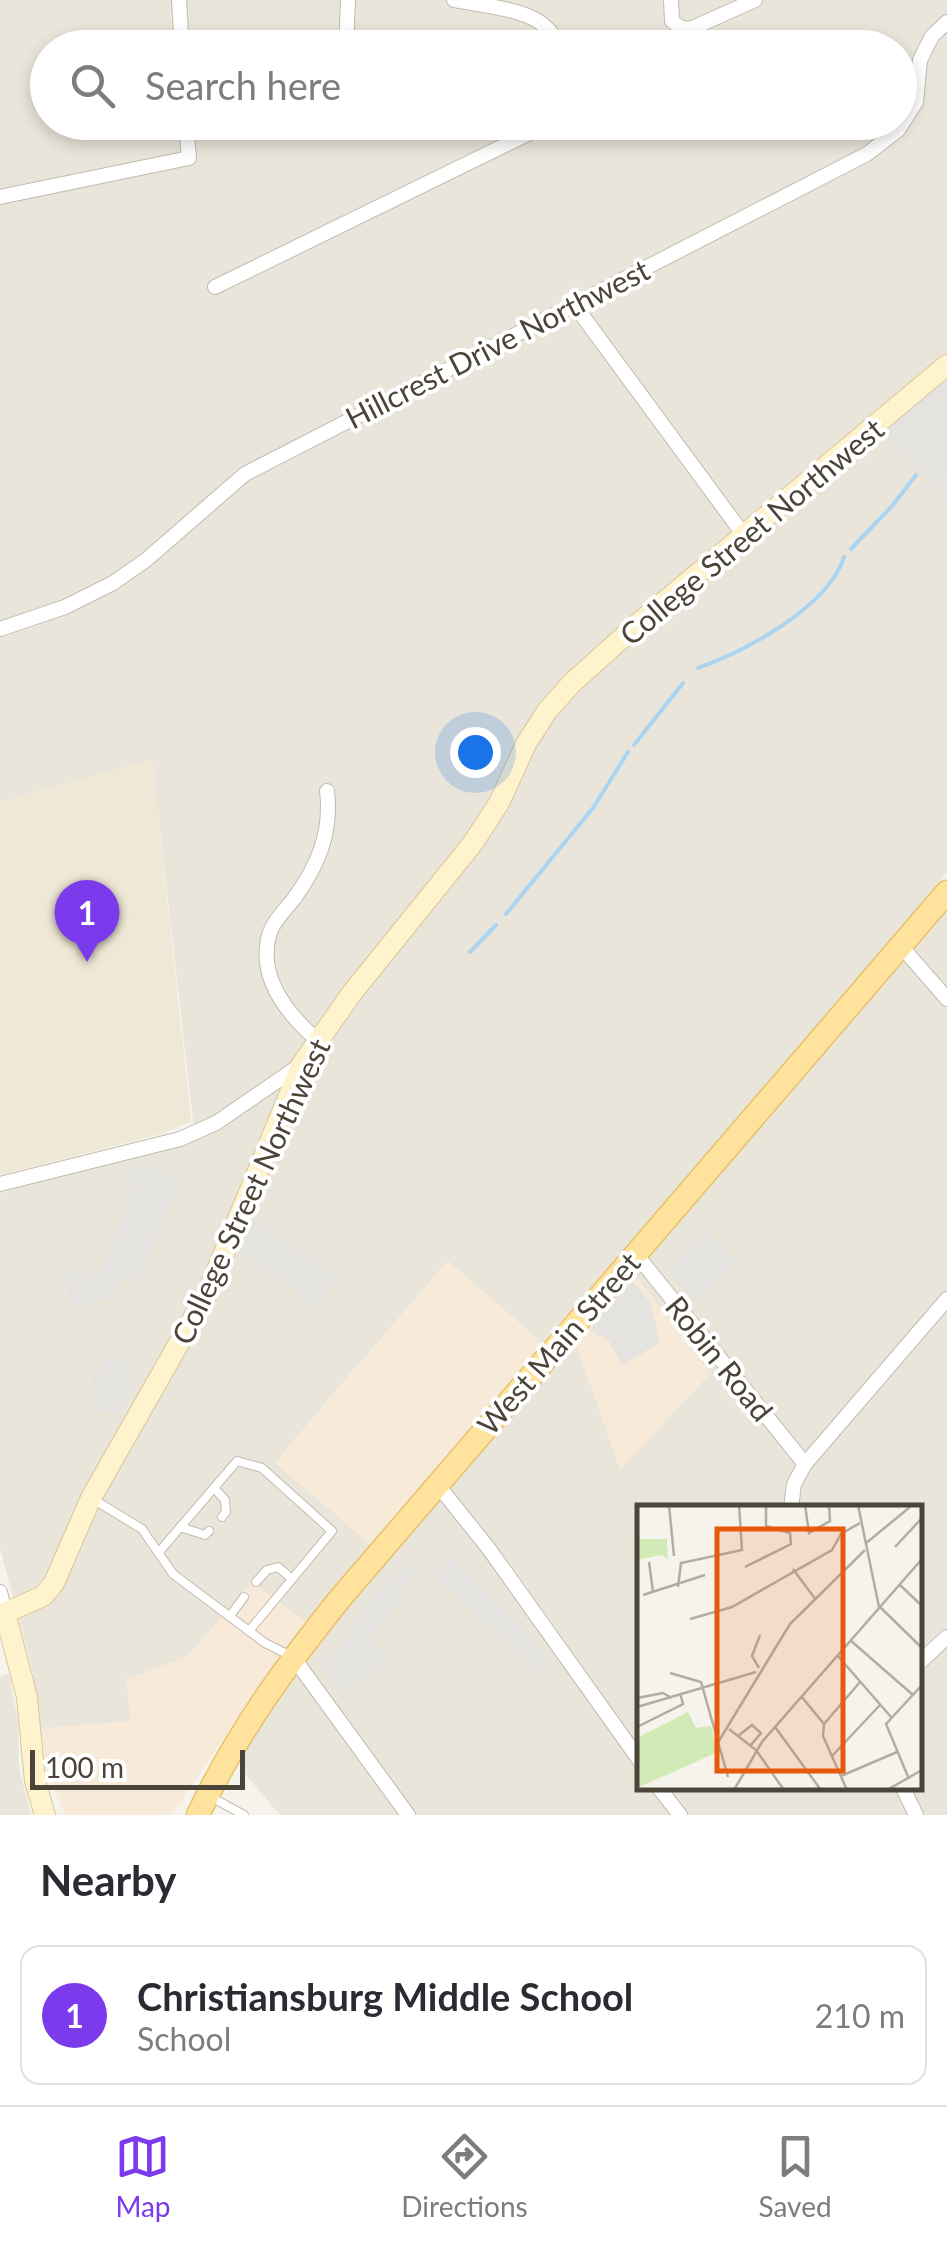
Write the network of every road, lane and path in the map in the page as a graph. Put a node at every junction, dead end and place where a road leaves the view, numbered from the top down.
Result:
1 (179, 0) edge
2 (348, 0) edge
3 (454, 0) edge
4 (671, 0) edge
5 (755, 0) edge
6 (947, 22) edge
7 (181, 30) edge
8 (347, 30) edge
9 (550, 30) edge
10 (917, 92) edge
11 (188, 140) edge
12 (515, 140) edge
13 (885, 140) edge
14 (0, 197) edge
15 (214, 287) dead end
16 (573, 304) junction
17 (947, 365) edge
18 (743, 534) junction
19 (0, 629) edge
20 (327, 791) dead end
21 (947, 892) edge
22 (900, 946) junction
23 (947, 998) edge
24 (317, 1040) junction
25 (302, 1064) junction
26 (0, 1184) edge
27 (635, 1253) junction
28 (947, 1298) edge
29 (805, 1464) junction
30 (437, 1484) junction
31 (214, 1488) junction
32 (91, 1498) junction
33 (791, 1505) edge
34 (222, 1517) dead end
35 (180, 1528) junction
36 (209, 1531) dead end
37 (159, 1552) junction
38 (292, 1579) junction
39 (256, 1582) dead end
40 (244, 1598) dead end
41 (3, 1602) edge
42 (230, 1616) junction
43 (249, 1631) junction
44 (947, 1637) edge
45 (293, 1657) junction
46 (922, 1660) edge
47 (637, 1757) edge
48 (661, 1790) edge
49 (904, 1790) edge
50 (203, 1805) edge
51 (45, 1815) edge
52 (244, 1815) edge
53 (408, 1815) edge
54 (680, 1815) edge
55 (916, 1815) edge

1 - 7 street
2 - 8 street
3 - 9 street
4 - 5 street
6 - 10 street, Hillcrest Drive Northwest
11 - 14 street
12 - 15 street
13 - 16 street, Hillcrest Drive Northwest
16 - 18 street
16 - 19 street, Hillcrest Drive Northwest
17 - 18 street, College Street Northwest
18 - 24 street, College Street Northwest
20 - 24 street
21 - 22 main road, West Main Street
22 - 23 street
22 - 27 main road, West Main Street
24 - 25 street, College Street Northwest
25 - 26 street
25 - 32 street, College Street Northwest
27 - 29 street, Robin Road
27 - 30 main road, West Main Street
28 - 29 street
29 - 33 street
30 - 45 main road, West Main Street
30 - 47 street
31 - 34 lane
31 - 35 lane
31 - 38 lane
32 - 37 lane
32 - 41 street, College Street Northwest
35 - 36 lane
35 - 37 lane
37 - 42 lane
38 - 39 lane
38 - 43 lane
40 - 42 lane
41 - 51 street
42 - 43 lane
43 - 45 lane
44 - 46 street
45 - 50 main road, West Main Street
45 - 53 street
48 - 54 street
49 - 55 street
50 - 52 lane

